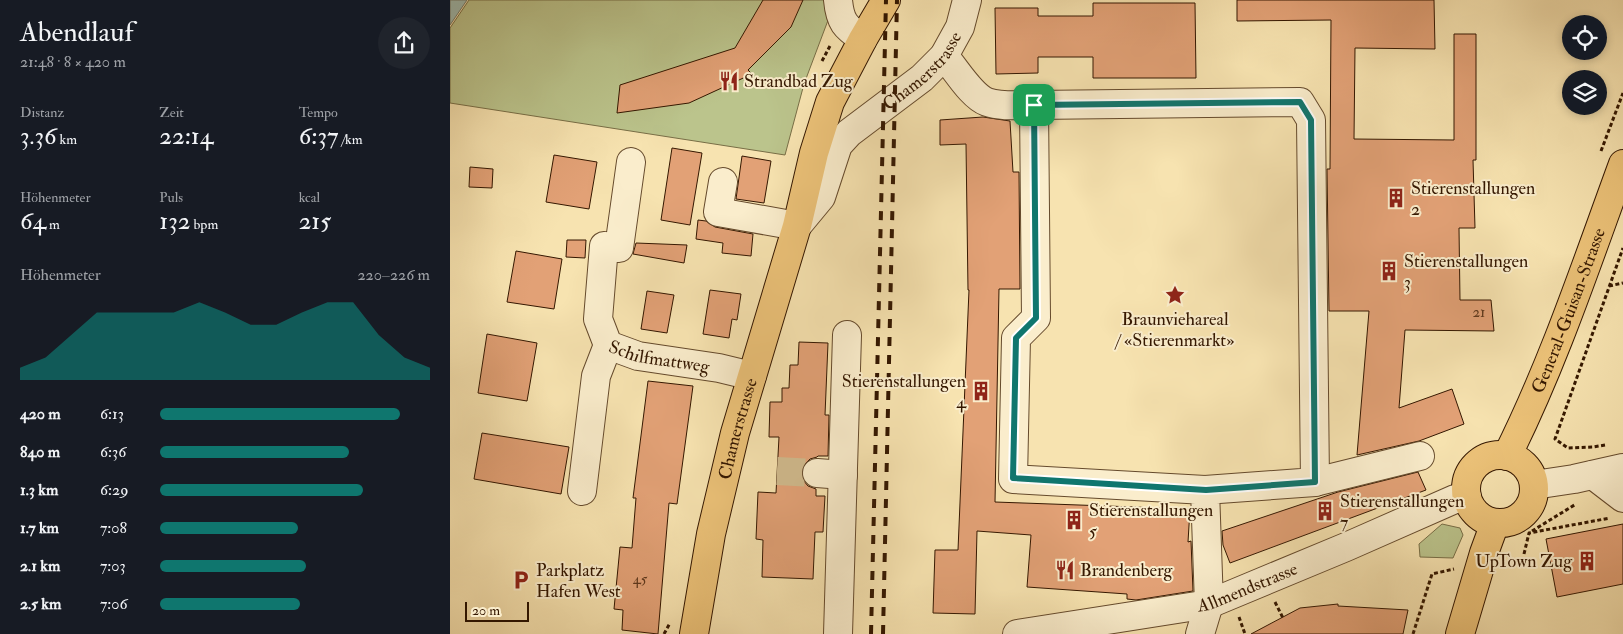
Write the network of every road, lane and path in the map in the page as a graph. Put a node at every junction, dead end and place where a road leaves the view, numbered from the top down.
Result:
1 (838, 0) edge
2 (886, 0) edge
3 (967, 0) edge
4 (863, 39) junction
5 (944, 56) junction
6 (1034, 105) junction
7 (631, 162) dead end
8 (1623, 164) edge
9 (723, 182) dead end
10 (797, 226) junction
11 (1623, 248) edge
12 (1623, 283) edge
13 (1609, 286) junction
14 (847, 334) dead end
15 (608, 345) junction
16 (752, 376) junction
17 (1608, 444) dead end
18 (1420, 456) dead end
19 (1507, 456) junction
20 (1623, 468) edge
21 (1593, 475) junction
22 (1315, 482) junction
23 (1534, 485) junction
24 (1206, 490) junction
25 (582, 491) dead end
26 (1467, 497) junction
27 (1579, 502) dead end
28 (1618, 507) edge
29 (1495, 523) junction
30 (1529, 533) junction
31 (1524, 554) dead end
32 (1454, 569) dead end
33 (1209, 604) junction
34 (694, 634) edge
35 (838, 634) edge
36 (1017, 634) edge
37 (1200, 634) edge
38 (1413, 634) edge
39 (1460, 634) edge

1 - 4 street
2 - 4 main road, Chamerstrasse
3 - 5 street, Chamerstrasse
4 - 10 main road, Chamerstrasse
5 - 6 street
5 - 10 street, Chamerstrasse
6 - 22 street
6 - 24 street
7 - 15 street, Schilfmattweg
8 - 19 main road, General-Guisan-Strasse
9 - 10 street
10 - 16 main road, Chamerstrasse
11 - 13 path
12 - 13 path
13 - 17 path
14 - 35 street
15 - 16 street, Schilfmattweg
15 - 25 street
16 - 34 main road, Chamerstrasse
18 - 22 street
19 - 23 main road
19 - 26 main road
20 - 21 street
21 - 23 street
21 - 28 street
22 - 24 street
23 - 29 main road
24 - 33 street
26 - 29 main road
26 - 33 street, Allmendstrasse
27 - 30 path
28 - 30 path
29 - 39 main road
30 - 31 path
32 - 38 path
33 - 36 street, Allmendstrasse
33 - 37 street

